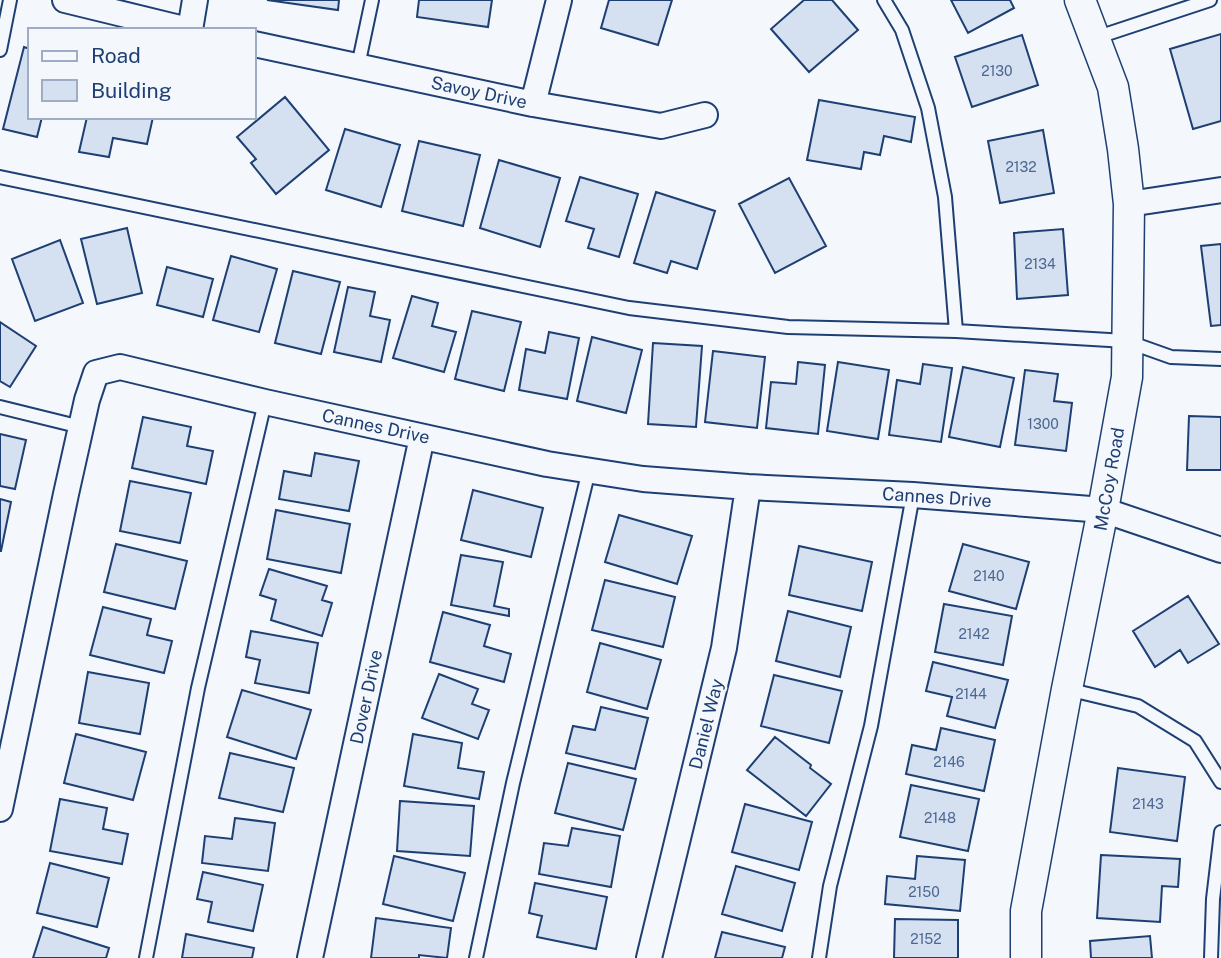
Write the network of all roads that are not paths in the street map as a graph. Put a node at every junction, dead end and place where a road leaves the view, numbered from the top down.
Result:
1 (10, 0) edge
2 (65, 0) edge
3 (195, 0) edge
4 (372, 0) edge
5 (559, 0) edge
6 (884, 0) edge
7 (1080, 0) edge
8 (1210, 0) edge
9 (181, 28) edge
10 (189, 28) edge
11 (1094, 38) junction
12 (256, 44) edge
13 (0, 50) edge
14 (358, 66) junction
15 (533, 104) junction
16 (705, 116) dead end
17 (0, 177) edge
18 (1221, 190) edge
19 (1129, 204) junction
20 (956, 331) junction
21 (1126, 341) junction
22 (1221, 359) edge
23 (265, 402) junction
24 (0, 407) edge
25 (81, 427) junction
26 (422, 436) junction
27 (589, 470) junction
28 (748, 487) junction
29 (913, 495) junction
30 (1103, 510) junction
31 (1221, 550) edge
32 (1067, 689) junction
33 (1221, 782) edge
34 (0, 809) edge
35 (1221, 832) edge
36 (146, 958) edge
37 (310, 958) edge
38 (476, 958) edge
39 (649, 958) edge
40 (818, 958) edge
41 (1026, 958) edge
42 (1211, 958) edge

1 - 13 lane
2 - 9 street
3 - 10 street
4 - 14 lane
5 - 15 street
6 - 20 lane
7 - 11 street, McCoy Road
8 - 11 lane
11 - 19 street, McCoy Road
12 - 14 street, Savoy Drive
14 - 15 street, Savoy Drive
15 - 16 street, Savoy Drive
17 - 20 lane
18 - 19 street
19 - 21 street, McCoy Road
20 - 21 lane
21 - 22 lane
21 - 30 street, McCoy Road
23 - 25 street, Cannes Drive
23 - 26 street, Cannes Drive
23 - 36 lane
24 - 25 lane
25 - 34 street, Cannes Drive
26 - 27 street, Cannes Drive
26 - 37 street, Dover Drive
27 - 28 street, Cannes Drive
27 - 38 lane
28 - 29 street, Cannes Drive
28 - 39 street, Daniel Way
29 - 30 street, Cannes Drive
29 - 40 lane
30 - 31 street, Cannes Drive
30 - 32 street, McCoy Road
32 - 33 lane
32 - 41 street, McCoy Road
35 - 42 lane

